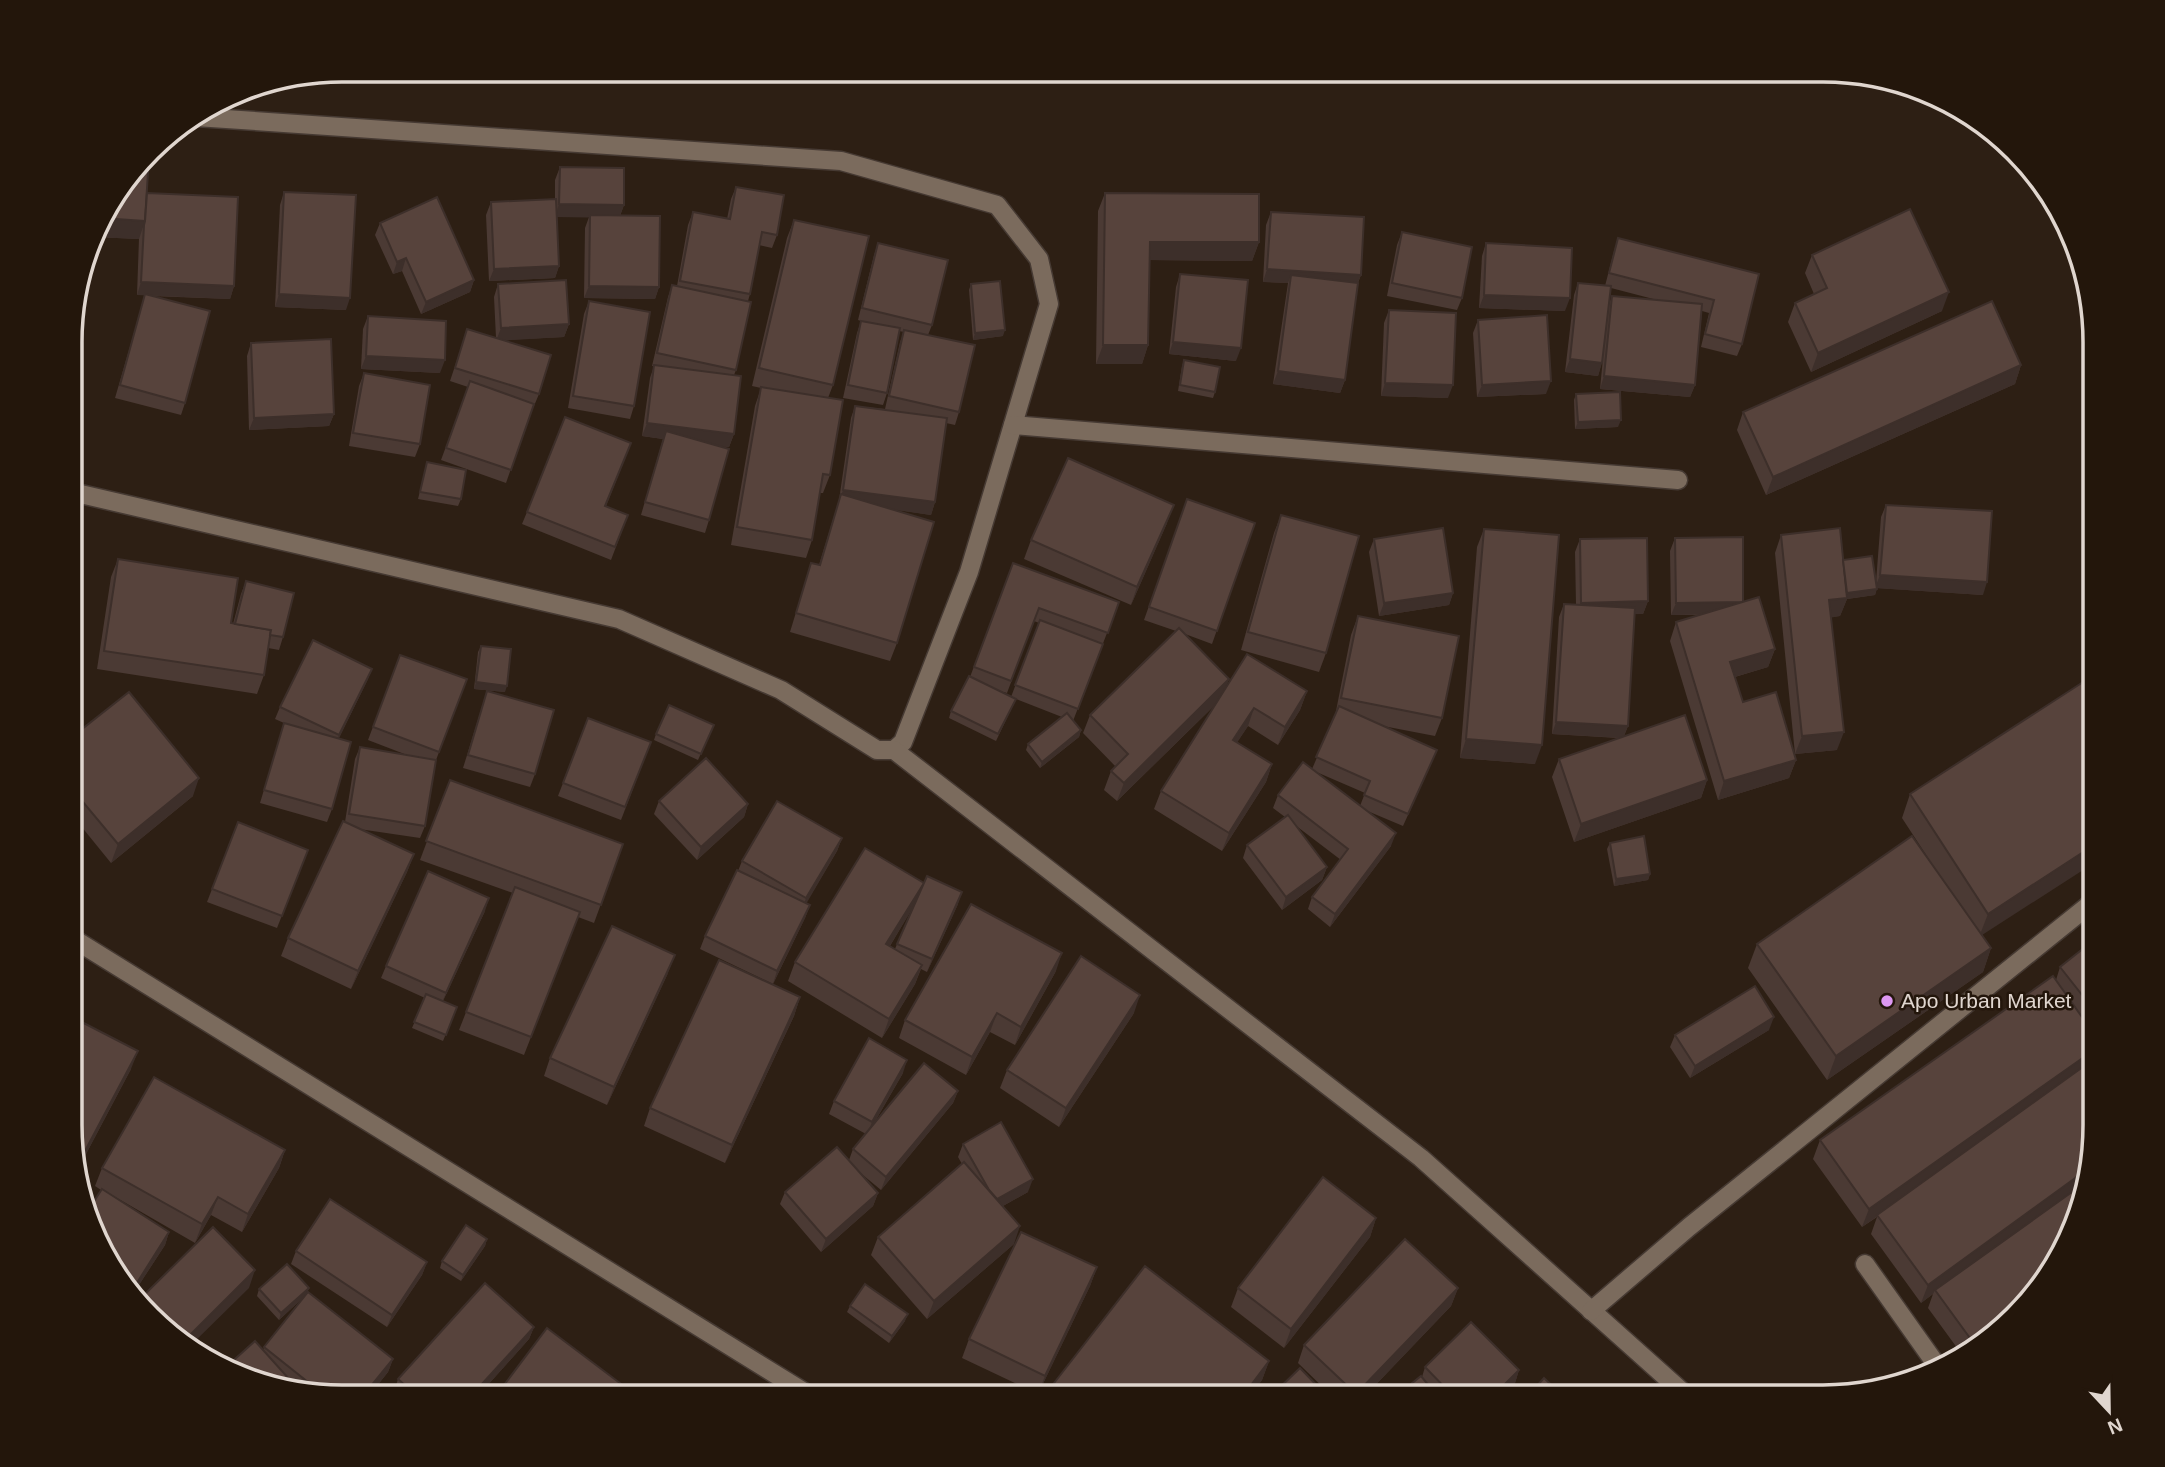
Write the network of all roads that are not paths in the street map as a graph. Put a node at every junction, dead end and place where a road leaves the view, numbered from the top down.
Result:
1 (210, 118) edge
2 (1013, 425) junction
3 (1678, 480) dead end
4 (82, 494) edge
5 (894, 750) junction
6 (2083, 910) edge
7 (82, 944) edge
8 (1865, 1264) dead end
9 (1591, 1311) junction
10 (1933, 1360) edge
11 (793, 1385) edge
12 (1675, 1385) edge

1 - 2 street
2 - 3 street
2 - 5 street
4 - 5 street
5 - 9 street
6 - 9 street
7 - 11 street
8 - 10 street
9 - 12 street

